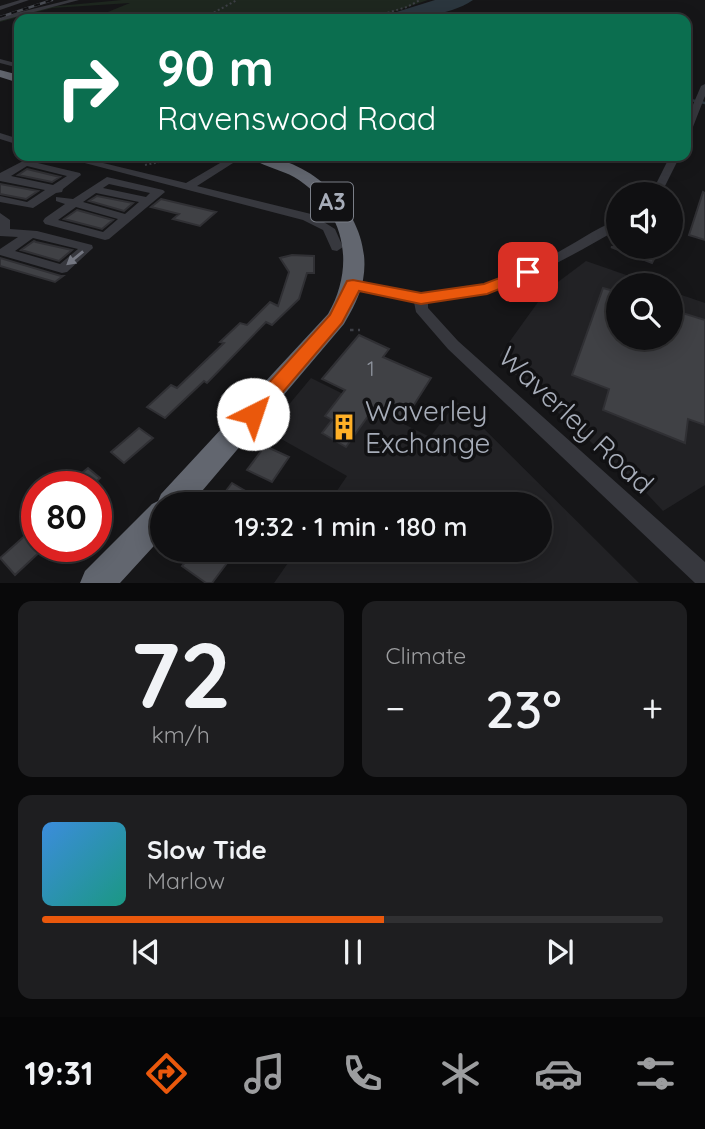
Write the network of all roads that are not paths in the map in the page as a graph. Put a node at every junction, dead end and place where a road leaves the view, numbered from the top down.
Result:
1 (26, 0) edge
2 (76, 0) edge
3 (0, 8) edge
4 (20, 14) edge
5 (705, 86) edge
6 (691, 120) edge
7 (84, 161) edge
8 (231, 161) edge
9 (269, 161) edge
10 (673, 161) edge
11 (1, 178) edge
12 (662, 182) edge
13 (189, 186) junction
14 (64, 196) junction
15 (0, 199) edge
16 (0, 217) edge
17 (127, 218) junction
18 (606, 230) edge
19 (4, 232) edge
20 (28, 236) junction
21 (337, 247) dead end
22 (353, 285) junction
23 (421, 298) junction
24 (183, 492) edge
25 (150, 528) edge
26 (705, 577) edge
27 (97, 583) edge

1 - 3 street
2 - 4 street
5 - 6 street
7 - 13 street
8 - 13 street
9 - 22 highway, A3
10 - 12 street
11 - 14 street
11 - 14 street
13 - 21 street
14 - 15 street
14 - 17 street
14 - 17 street
14 - 17 street
16 - 19 street
18 - 23 street
19 - 20 street
20 -> 20 street
22 - 23 street
22 - 24 highway, A3
23 - 26 street, Waverley Road
25 - 27 highway

